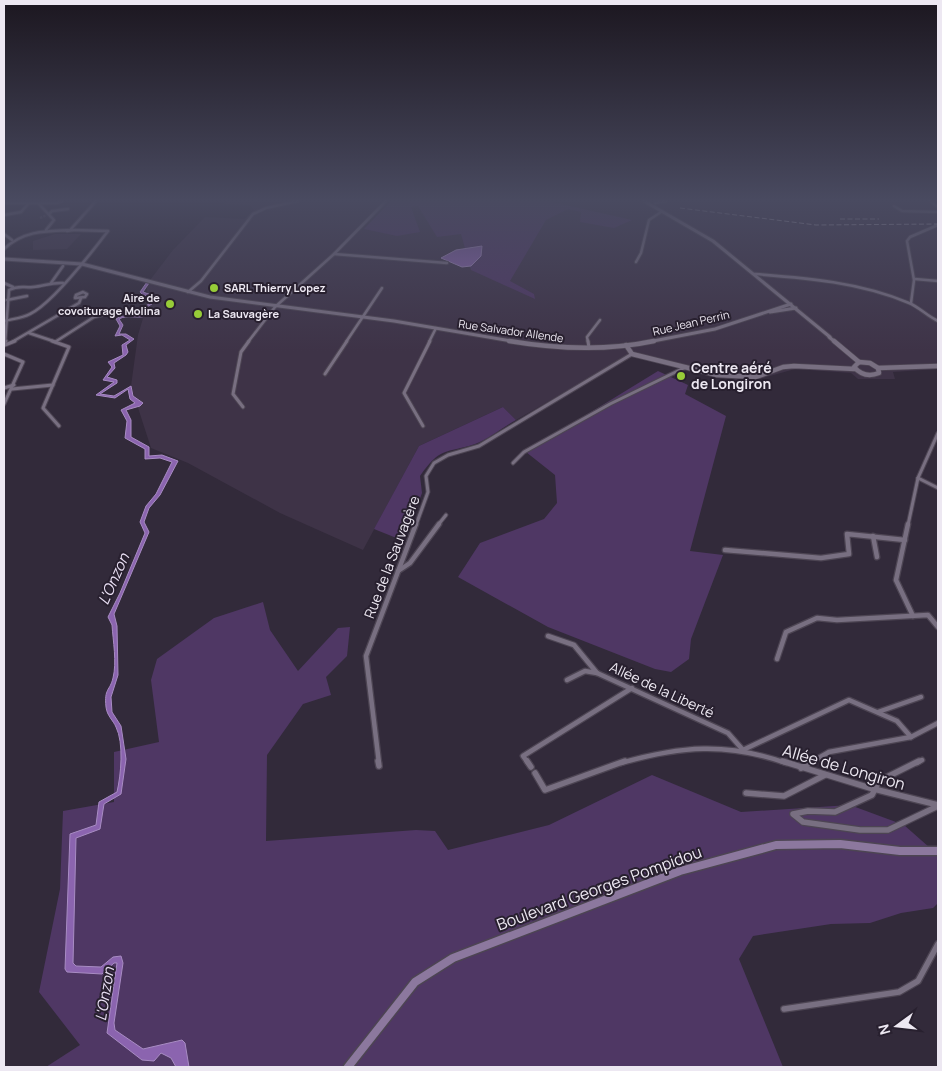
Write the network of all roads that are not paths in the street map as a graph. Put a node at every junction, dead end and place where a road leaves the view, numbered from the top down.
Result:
1 (92, 251) edge
2 (224, 251) edge
3 (337, 251) edge
4 (642, 251) edge
5 (727, 251) edge
6 (909, 251) edge
7 (334, 254) junction
8 (4, 259) edge
9 (636, 262) dead end
10 (447, 263) dead end
11 (82, 264) junction
12 (63, 266) dead end
13 (754, 274) junction
14 (915, 279) junction
15 (938, 281) edge
16 (51, 282) junction
17 (4, 283) edge
18 (63, 283) junction
19 (13, 287) junction
20 (382, 288) dead end
21 (4, 292) edge
22 (9, 292) junction
23 (188, 292) junction
24 (27, 296) dead end
25 (81, 298) dead end
26 (7, 300) junction
27 (911, 303) junction
28 (792, 306) junction
29 (275, 307) junction
30 (102, 315) dead end
31 (362, 316) junction
32 (600, 320) dead end
33 (5, 321) edge
34 (938, 321) edge
35 (436, 328) junction
36 (29, 333) junction
37 (55, 342) junction
38 (4, 345) edge
39 (626, 345) junction
40 (589, 348) junction
41 (4, 354) edge
42 (632, 354) junction
43 (859, 362) junction
44 (938, 366) edge
45 (686, 367) junction
46 (878, 368) junction
47 (855, 369) junction
48 (325, 374) dead end
49 (53, 385) junction
50 (13, 387) junction
51 (4, 388) edge
52 (4, 404) edge
53 (243, 407) dead end
54 (59, 426) dead end
55 (422, 426) dead end
56 (938, 434) edge
57 (513, 463) dead end
58 (918, 478) junction
59 (938, 488) edge
60 (446, 515) dead end
61 (873, 536) junction
62 (905, 540) junction
63 (725, 550) dead end
64 (877, 556) dead end
65 (398, 571) junction
66 (913, 616) junction
67 (938, 627) edge
68 (548, 636) dead end
69 (777, 659) dead end
70 (597, 673) junction
71 (568, 680) dead end
72 (632, 688) junction
73 (921, 697) dead end
74 (878, 713) junction
75 (938, 723) edge
76 (911, 737) junction
77 (743, 750) junction
78 (922, 760) dead end
79 (380, 766) dead end
80 (531, 767) dead end
81 (801, 768) junction
82 (534, 773) dead end
83 (825, 775) junction
84 (876, 789) junction
85 (746, 792) dead end
86 (938, 805) edge
87 (938, 851) edge
88 (938, 944) edge
89 (784, 1009) dead end
90 (348, 1067) edge

1 - 11 street
2 - 23 street
3 - 7 street
4 - 9 street
5 - 13 street
6 - 14 street
7 - 10 street
7 - 29 street
8 - 11 street, Rue Salvador Allende
11 - 18 street
11 - 23 street, Rue Salvador Allende
12 - 16 street
13 - 27 street
13 - 28 street
14 - 15 street
14 - 27 street
16 - 18 street
16 - 19 street
17 - 19 street
18 - 33 street
19 - 22 street
20 - 31 street
21 - 22 street
22 - 26 street
23 - 29 street, Rue Salvador Allende
24 - 26 street
25 - 36 street
26 - 33 street
27 - 34 street
28 - 39 street, Rue Jean Perrin
28 - 43 street
29 - 31 street, Rue Salvador Allende
29 - 53 street
30 - 37 street
31 - 35 street, Rue Salvador Allende
31 - 48 street
32 - 40 street
33 - 38 street
35 - 40 street, Rue Salvador Allende
35 - 55 street
36 - 37 street
36 - 38 street
37 - 49 street
39 - 40 street, Rue Salvador Allende
39 - 42 street
41 - 50 street
42 - 45 street
42 - 65 street, Rue de la Sauvagère
43 - 46 street
43 - 47 street
44 - 46 street
45 - 47 street
45 - 57 street
46 - 47 street
49 - 50 street
49 - 54 street
50 - 51 street
50 - 52 street
56 - 58 street
58 - 59 street
58 - 62 street
60 - 65 street
61 - 62 street
61 - 63 street
61 - 64 street
62 - 66 street
65 - 79 street, Rue de la Sauvagère
66 - 67 street
66 - 69 street
68 - 70 street, Allée de la Liberté
70 - 71 street
70 - 72 street, Allée de la Liberté
72 - 77 street, Allée de la Liberté
72 - 80 street
73 - 74 street
74 - 76 street
74 - 77 street
75 - 76 street
76 - 81 street
77 - 81 street, Allée de Longiron
77 - 82 street
78 - 84 street
81 - 83 street, Allée de Longiron
83 - 84 street, Allée de Longiron
83 - 85 street
84 - 86 street, Allée de Longiron
84 - 86 street
87 - 90 main road, Boulevard Georges Pompidou
88 - 89 street

